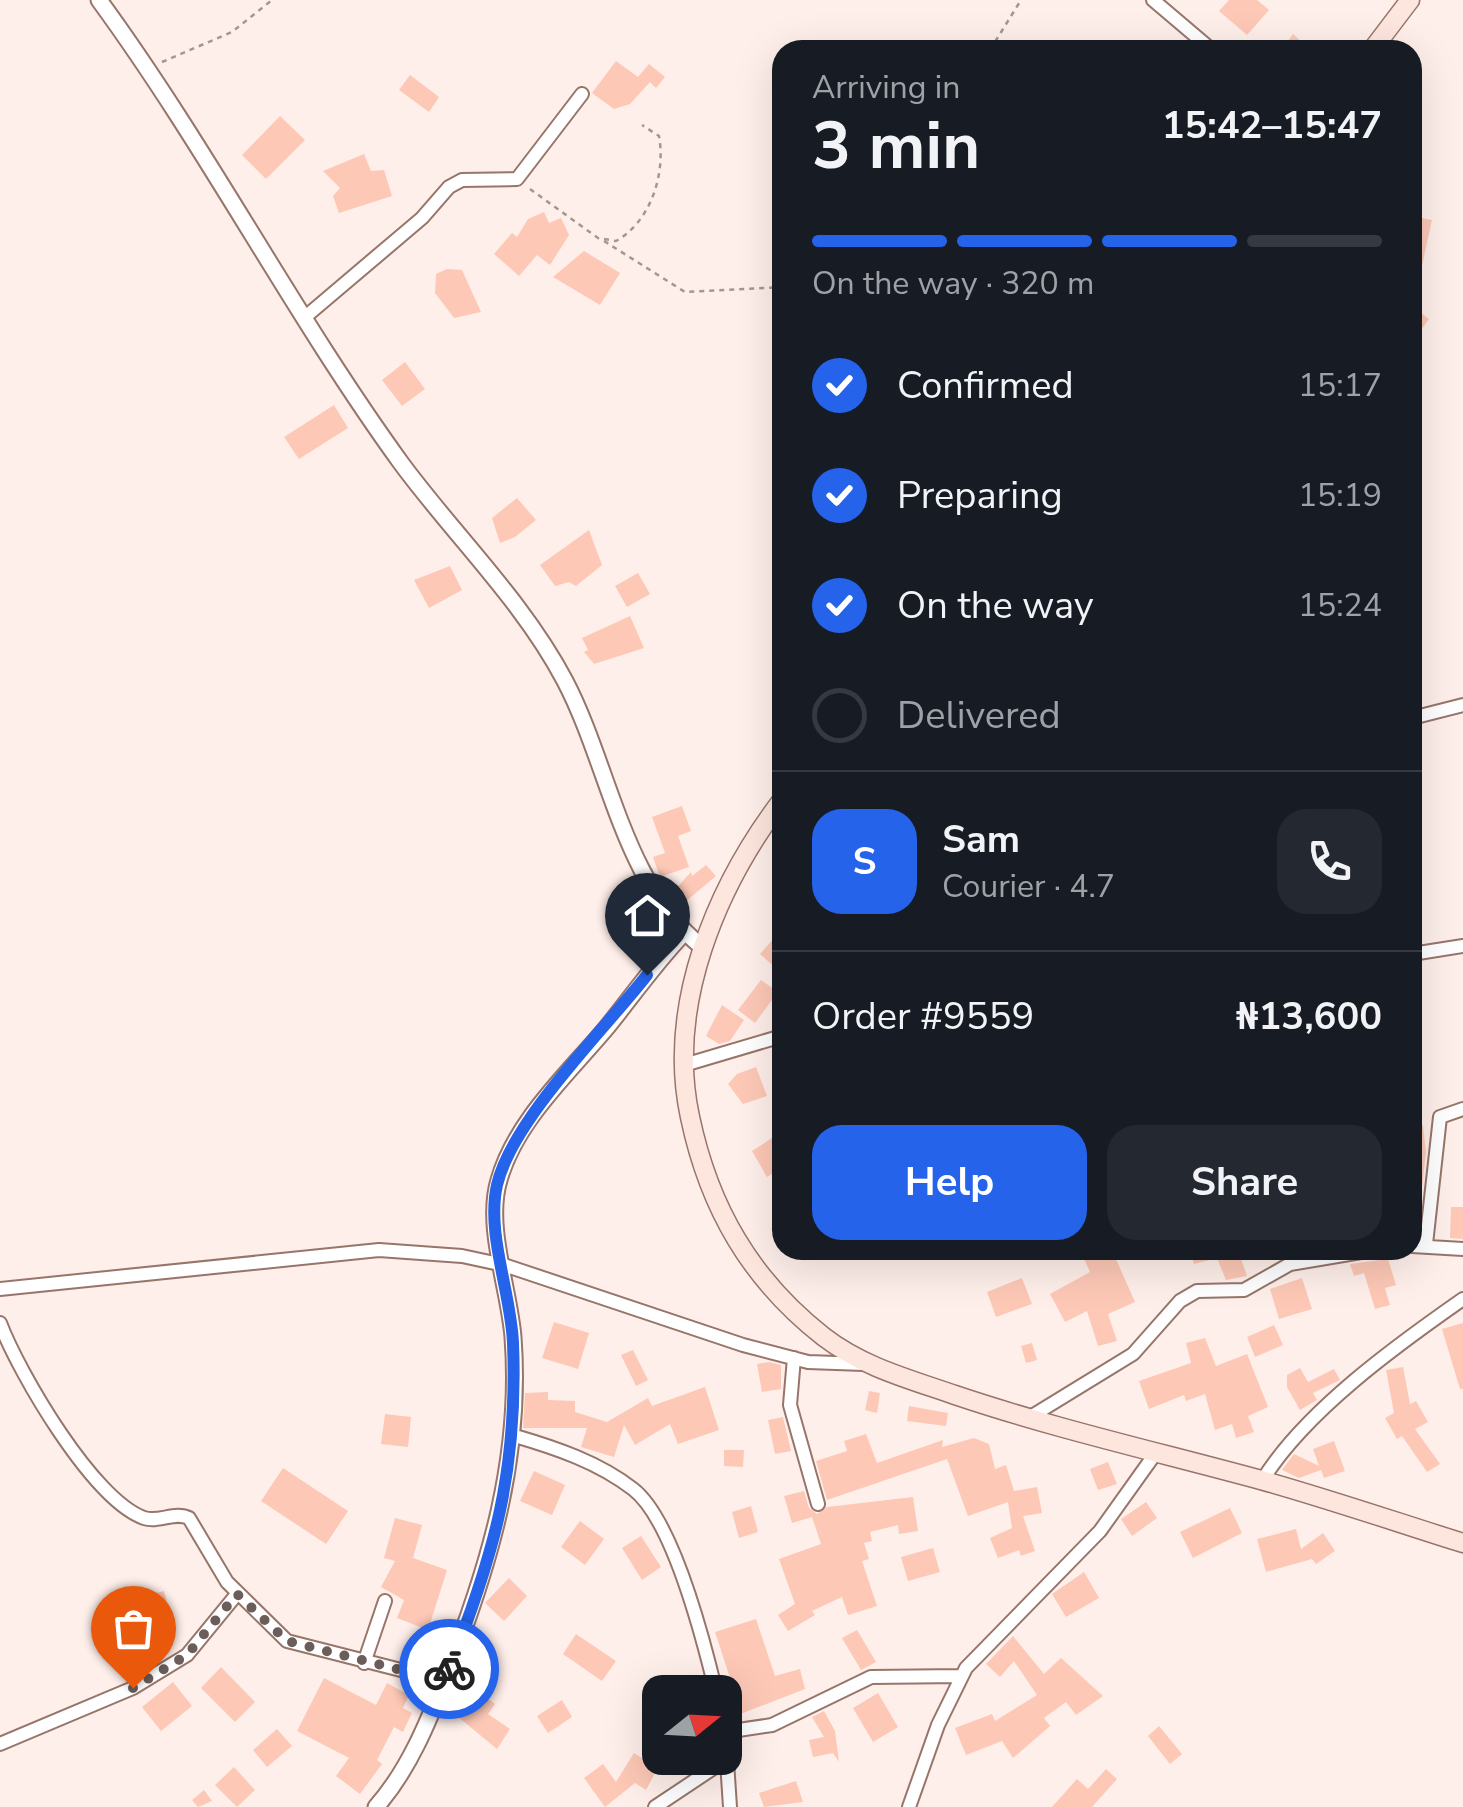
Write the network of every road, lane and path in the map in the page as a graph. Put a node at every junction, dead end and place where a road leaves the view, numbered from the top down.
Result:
1 (99, 0) edge
2 (272, 0) edge
3 (1021, 0) edge
4 (1153, 0) edge
5 (1410, 0) edge
6 (996, 40) edge
7 (1200, 40) edge
8 (1380, 40) edge
9 (146, 67) junction
10 (582, 94) dead end
11 (642, 125) dead end
12 (517, 179) junction
13 (598, 238) junction
14 (772, 288) edge
15 (304, 318) junction
16 (1463, 705) edge
17 (1422, 715) edge
18 (772, 816) edge
19 (684, 933) junction
20 (1463, 946) edge
21 (702, 947) junction
22 (1422, 952) edge
23 (772, 1039) edge
24 (684, 1065) junction
25 (1463, 1109) edge
26 (1422, 1227) edge
27 (1422, 1245) edge
28 (1463, 1249) edge
29 (1306, 1260) edge
30 (504, 1264) junction
31 (0, 1289) edge
32 (1463, 1299) edge
33 (0, 1323) edge
34 (794, 1358) junction
35 (865, 1364) junction
36 (1027, 1419) junction
37 (514, 1436) junction
38 (1155, 1454) junction
39 (1262, 1480) junction
40 (818, 1504) dead end
41 (1463, 1543) edge
42 (237, 1594) junction
43 (385, 1601) dead end
44 (364, 1663) junction
45 (711, 1675) edge
46 (962, 1676) junction
47 (444, 1681) junction
48 (742, 1729) edge
49 (0, 1744) edge
50 (703, 1775) edge
51 (728, 1775) edge
52 (376, 1807) edge
53 (655, 1807) edge
54 (730, 1807) edge
55 (909, 1807) edge

1 - 9 street
2 - 9 path
3 - 6 path
4 - 7 street
5 - 8 main road
9 - 15 street
10 - 12 street
11 - 13 path
12 - 13 path
12 - 15 street
13 - 14 path
15 - 19 street
16 - 17 street
18 - 21 main road
19 - 21 street
19 - 30 street
20 - 22 street
21 - 24 main road
23 - 24 street
24 - 35 main road
25 - 26 street
27 - 28 street
29 - 36 street
30 - 31 street
30 - 34 street
30 - 37 street
32 - 39 street
33 - 42 street
34 - 35 street
34 - 40 street
35 - 36 main road
36 - 38 main road
37 - 45 street
37 - 47 street
38 - 39 main road
38 - 46 street
39 - 41 main road
42 - 44 street
42 - 49 street
43 - 44 street
44 - 47 street
46 - 48 street
46 - 55 street
47 - 52 street
50 - 53 street
51 - 54 street

